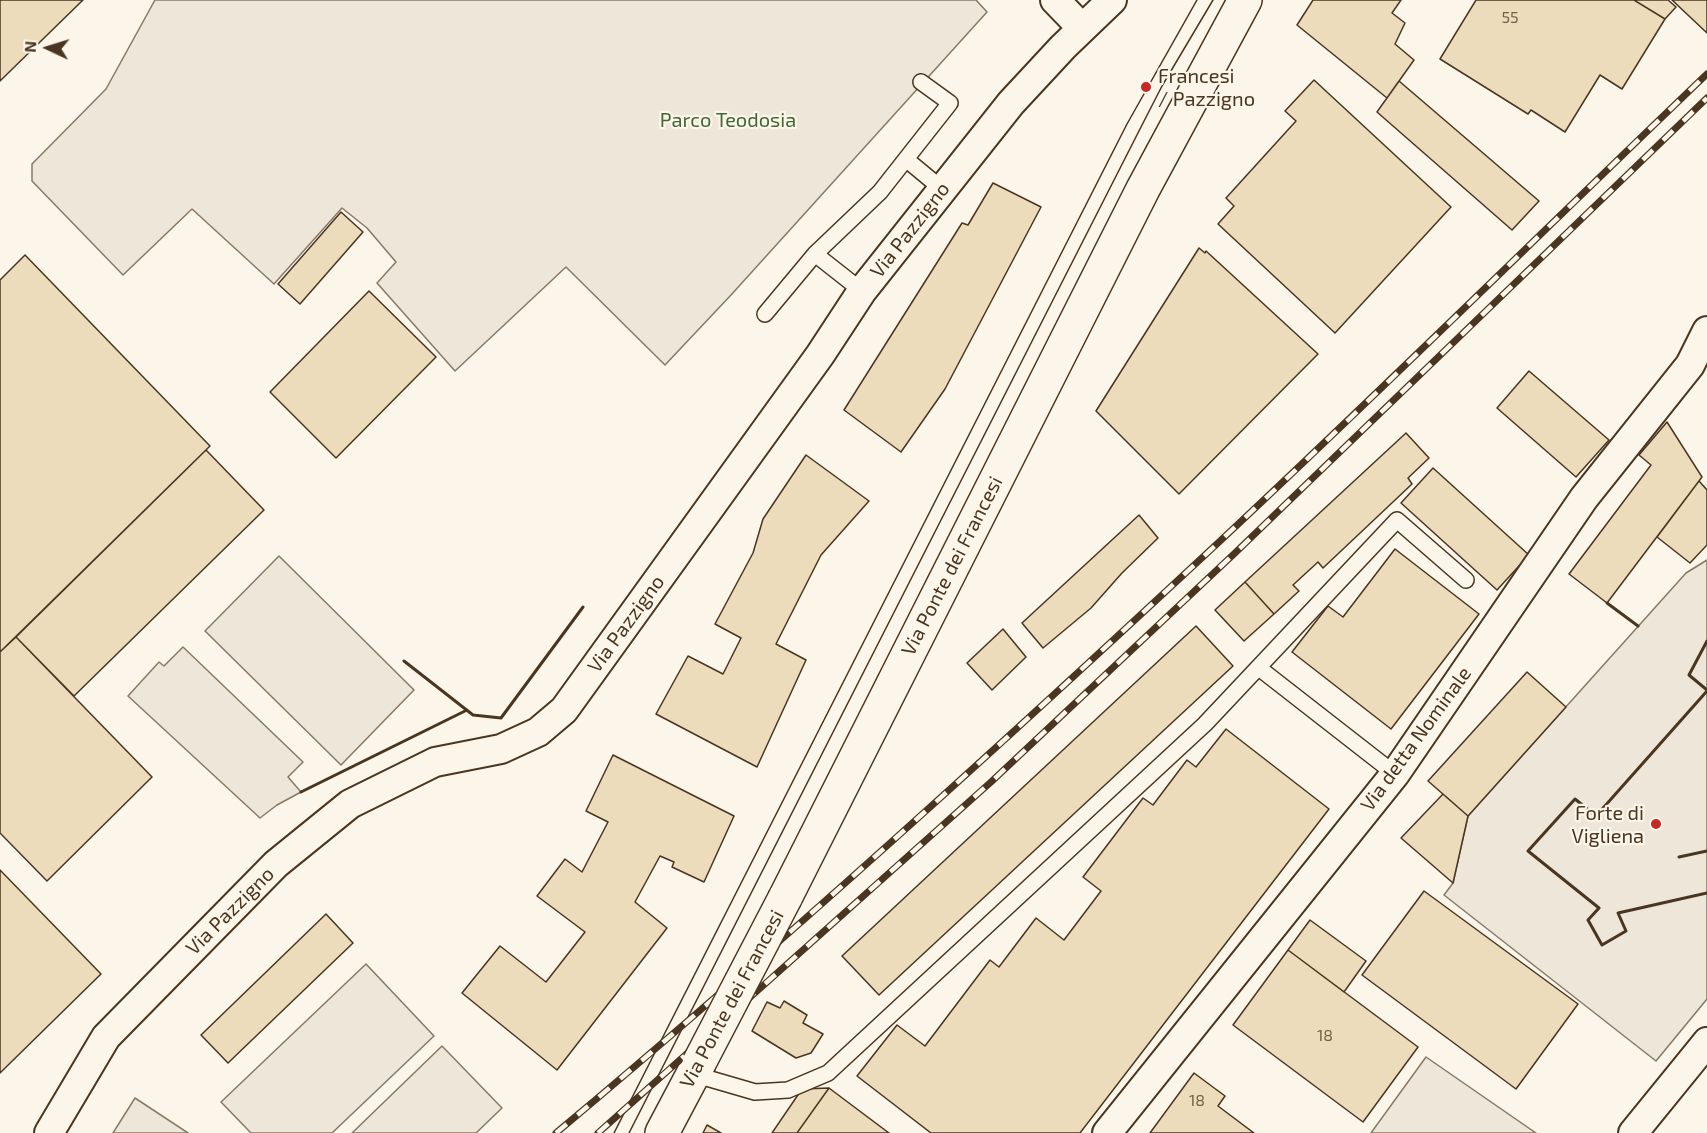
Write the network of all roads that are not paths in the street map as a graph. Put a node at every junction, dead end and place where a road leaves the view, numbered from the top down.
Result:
1 (1055, 0) edge
2 (1112, 0) edge
3 (1245, 0) edge
4 (1082, 28) junction
5 (921, 82) dead end
6 (907, 160) junction
7 (942, 189) junction
8 (815, 254) junction
9 (862, 291) junction
10 (765, 314) dead end
11 (1707, 331) edge
12 (1466, 580) dead end
13 (1259, 668) junction
14 (1395, 774) junction
15 (1707, 1042) edge
16 (696, 1068) junction
17 (49, 1133) edge
18 (662, 1133) edge
19 (1107, 1133) edge
20 (1633, 1133) edge

1 - 4 street
2 - 4 street, Via Pazzigno
3 - 16 main road, Via Ponte dei Francesi, bridge
4 - 7 street, Via Pazzigno
5 - 6 lane
6 - 7 lane
6 - 8 lane
7 - 9 street, Via Pazzigno
8 - 9 lane
8 - 10 lane
9 - 17 street, Via Pazzigno
11 - 14 street, Via detta Nominale
12 - 13 lane
13 - 14 lane
13 - 16 lane
14 - 19 street, Via detta Nominale
15 - 20 street
16 - 18 main road, Via Ponte dei Francesi

